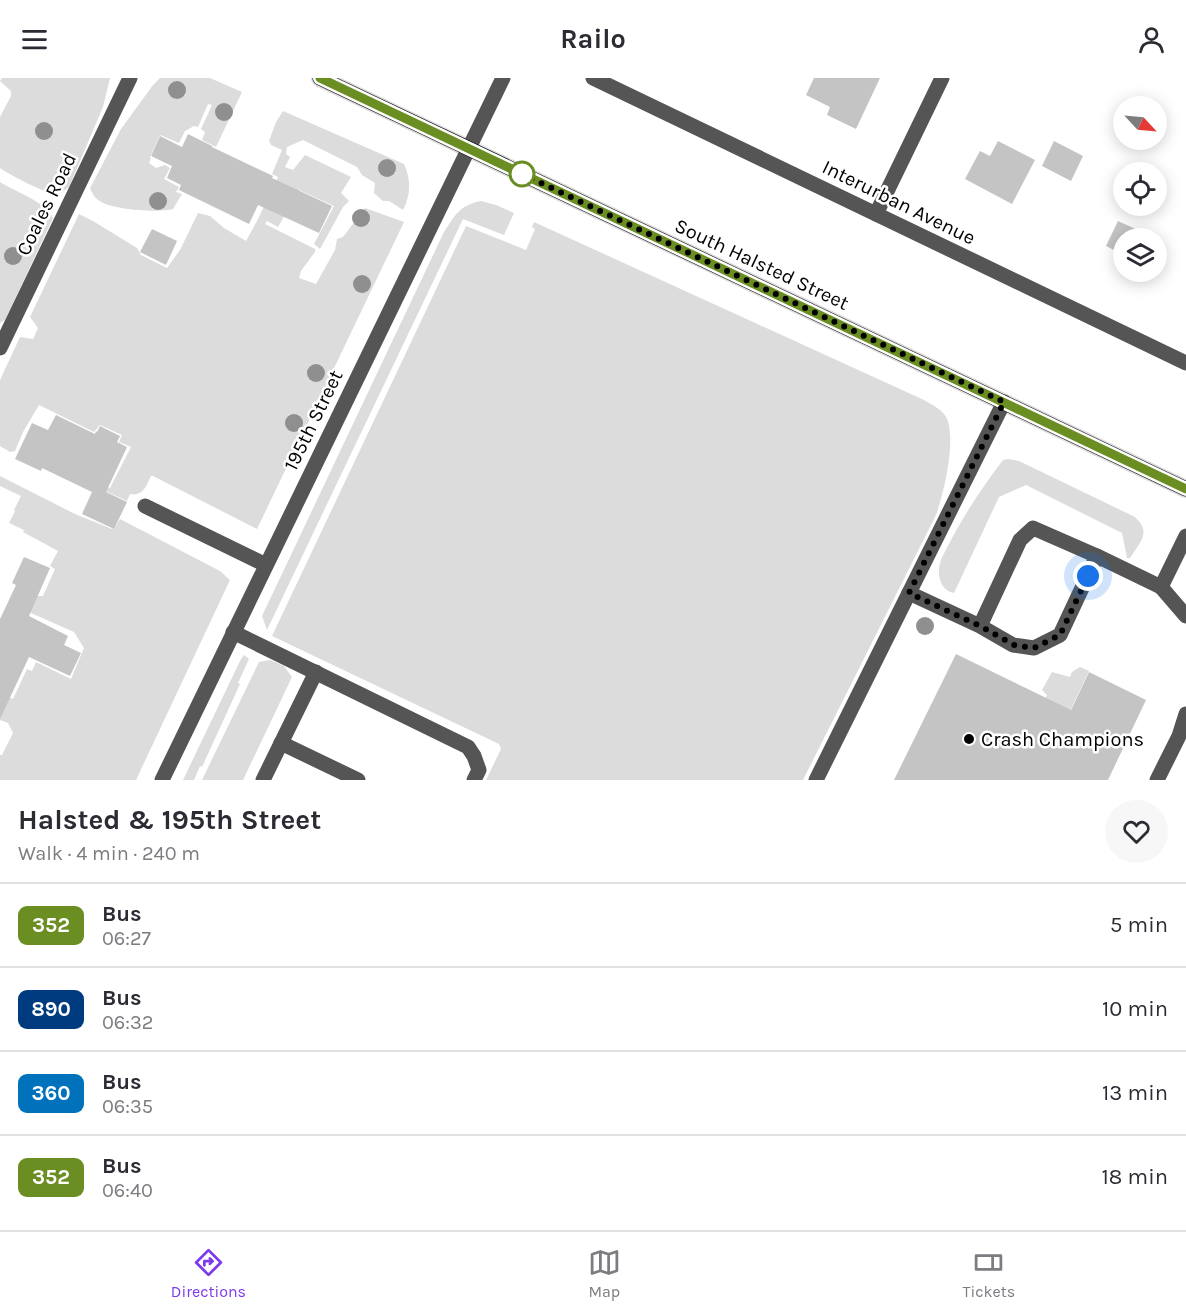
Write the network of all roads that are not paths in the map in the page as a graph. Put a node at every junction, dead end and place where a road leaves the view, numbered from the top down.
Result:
1 (130, 78) edge
2 (320, 78) edge
3 (503, 78) edge
4 (593, 78) edge
5 (942, 78) edge
6 (468, 148) junction
7 (876, 214) junction
8 (0, 348) edge
9 (1186, 363) edge
10 (1004, 402) junction
11 (1186, 489) edge
12 (145, 506) dead end
13 (1186, 536) edge
14 (1097, 556) junction
15 (266, 565) junction
16 (1161, 587) junction
17 (909, 593) junction
18 (1186, 616) edge
19 (980, 626) junction
20 (234, 632) junction
21 (316, 672) junction
22 (1186, 714) edge
23 (281, 743) junction
24 (162, 780) edge
25 (264, 780) edge
26 (358, 780) edge
27 (474, 780) edge
28 (816, 780) edge
29 (1157, 780) edge

1 - 8 street, Coales Road
2 - 6 main road, South Halsted Street
3 - 6 street, 195th Street
4 - 7 street, Interurban Avenue
5 - 7 street
6 - 10 main road, South Halsted Street
6 - 15 street, 195th Street
7 - 9 street, Interurban Avenue
10 - 11 main road, South Halsted Street
10 - 17 street
12 - 15 street
13 - 16 street
14 - 16 street
14 - 19 street
14 - 19 street
15 - 20 street, 195th Street
16 - 18 street
17 - 19 street
17 - 28 street
20 - 21 street
20 - 24 street, 195th Street
21 - 23 street
21 - 27 street
22 - 29 street
23 - 25 street
23 - 26 street

